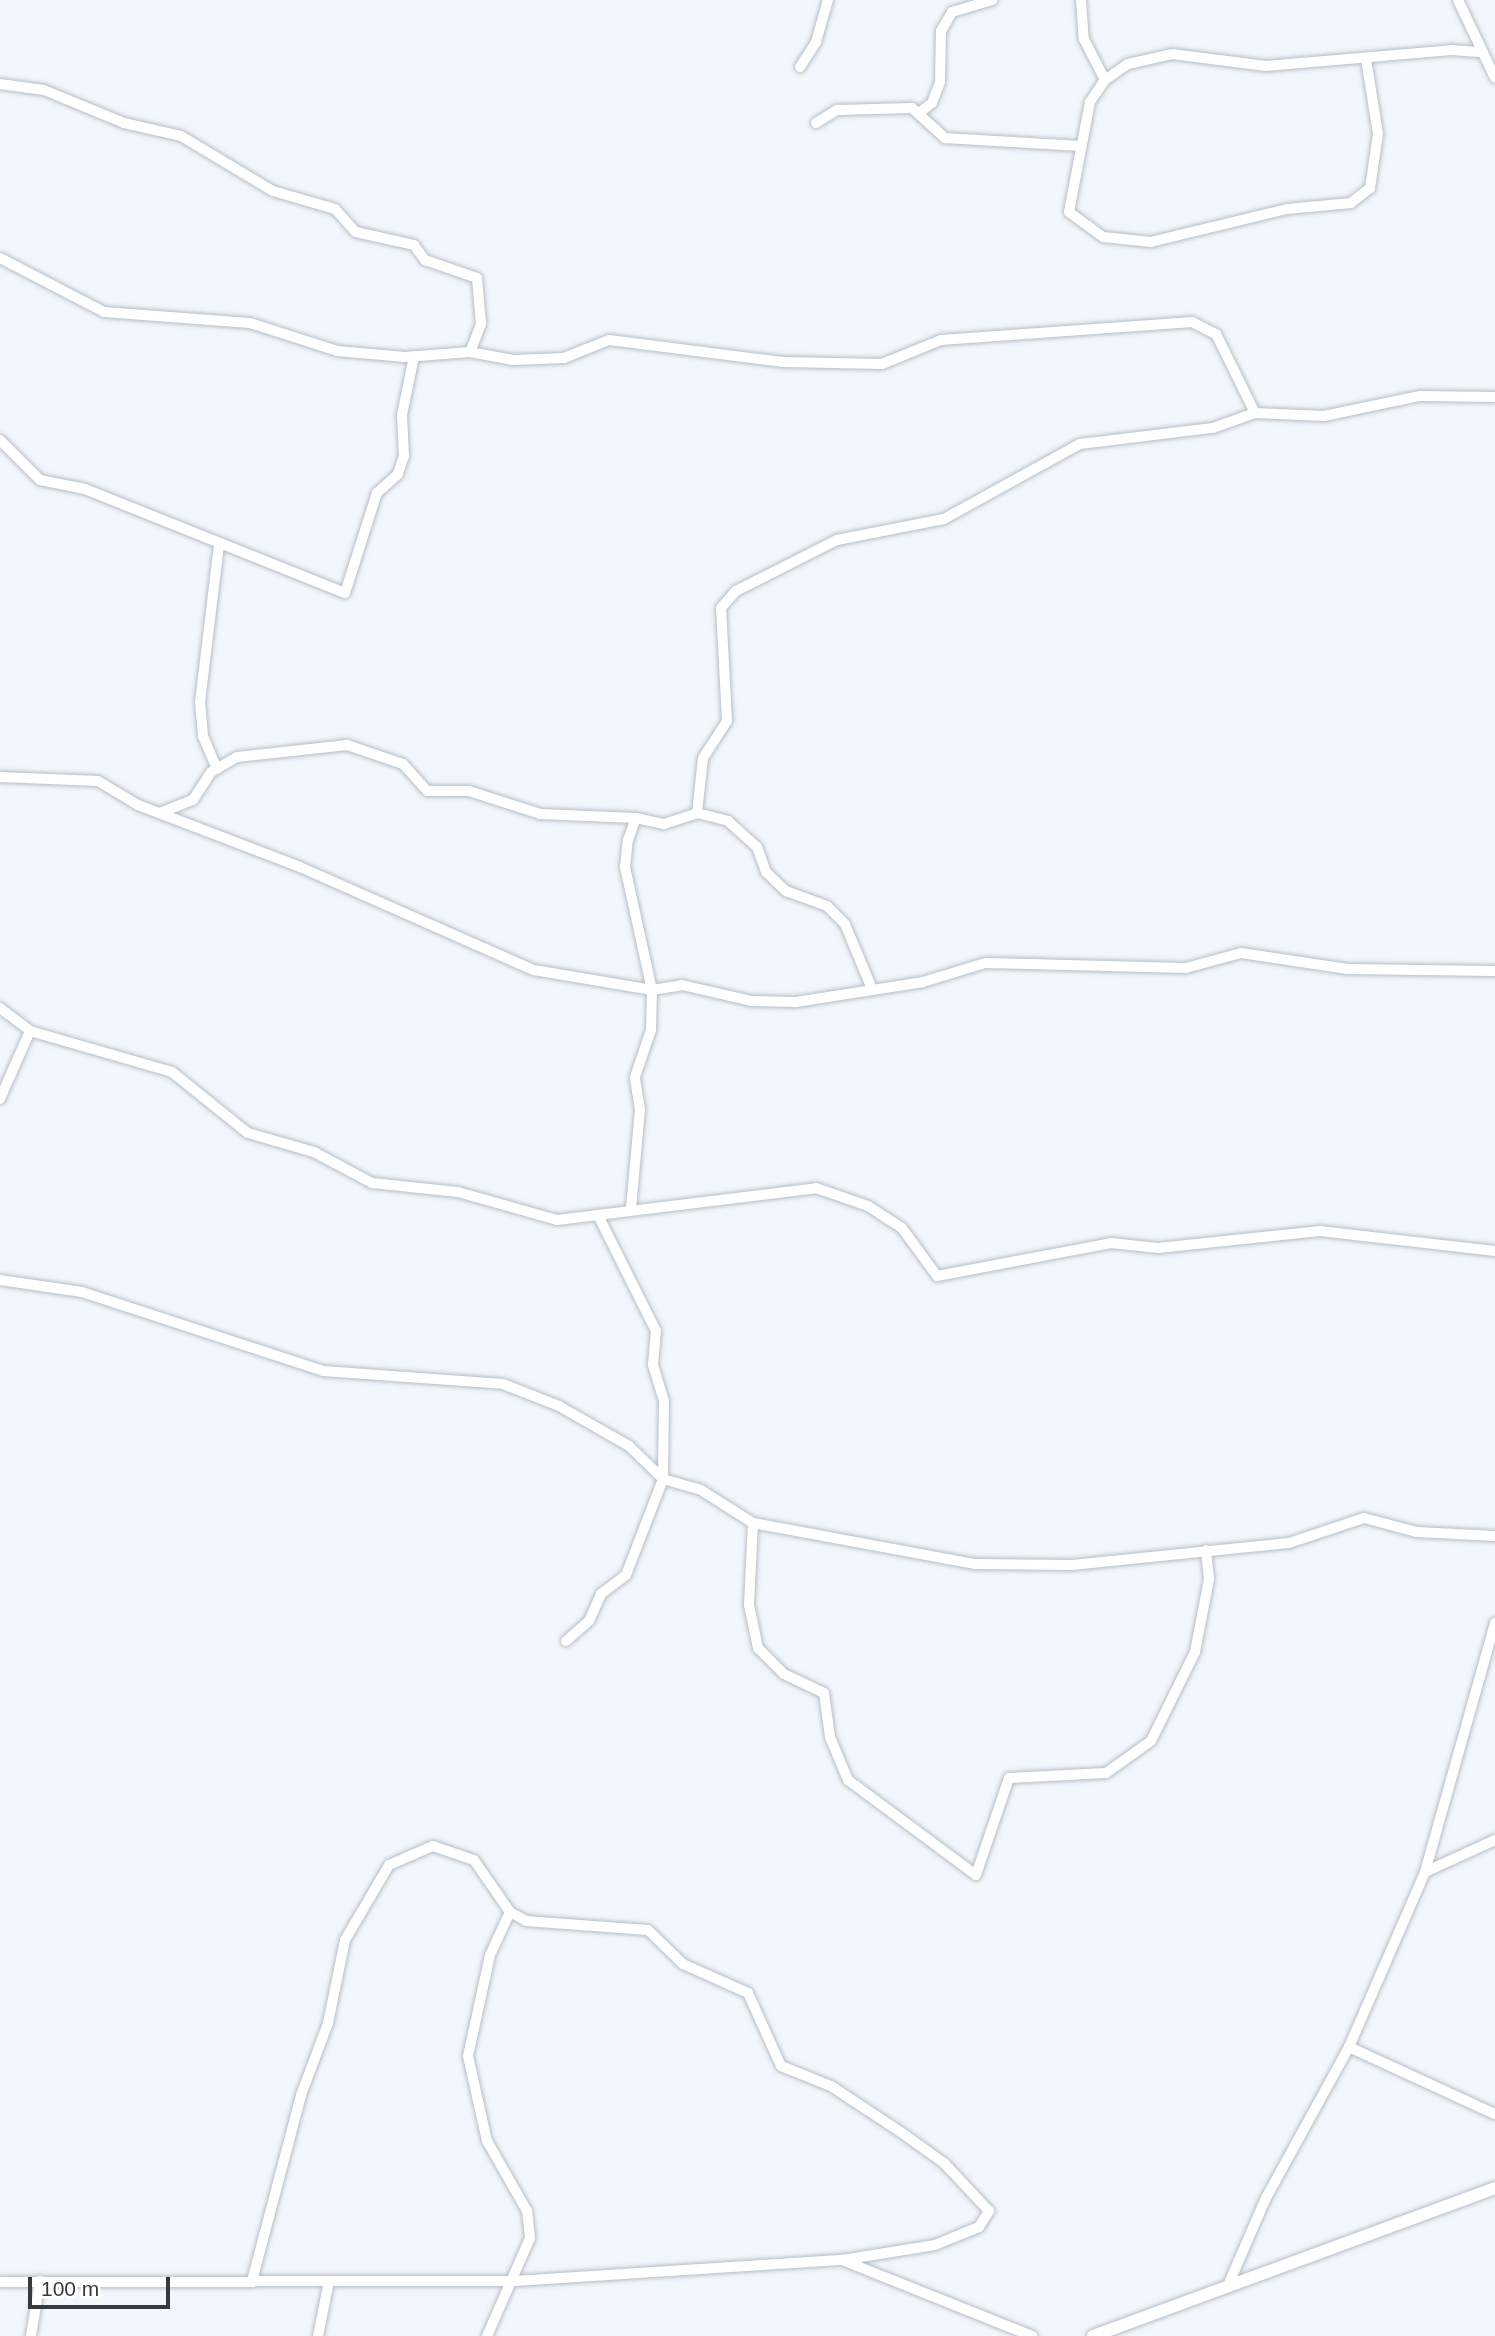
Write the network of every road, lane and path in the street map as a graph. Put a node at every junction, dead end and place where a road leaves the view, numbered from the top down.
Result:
1 (828, 0) edge
2 (992, 0) edge
3 (1081, 0) edge
4 (1458, 0) edge
5 (1483, 52) junction
6 (1366, 59) junction
7 (800, 68) dead end
8 (1495, 78) edge
9 (1105, 80) junction
10 (0, 84) edge
11 (919, 113) junction
12 (816, 123) dead end
13 (1080, 146) junction
14 (0, 258) edge
15 (470, 352) junction
16 (414, 356) junction
17 (1495, 397) edge
18 (1255, 413) junction
19 (0, 440) edge
20 (219, 545) junction
21 (217, 769) junction
22 (0, 778) edge
23 (160, 813) junction
24 (697, 813) junction
25 (635, 818) junction
26 (1495, 971) edge
27 (872, 989) junction
28 (652, 990) junction
29 (0, 1008) edge
30 (30, 1031) junction
31 (0, 1099) edge
32 (631, 1208) junction
33 (598, 1215) junction
34 (1495, 1251) edge
35 (0, 1280) edge
36 (663, 1479) junction
37 (753, 1523) junction
38 (1495, 1536) edge
39 (1206, 1550) junction
40 (1495, 1623) edge
41 (566, 1641) dead end
42 (1495, 1840) edge
43 (1426, 1872) junction
44 (510, 1912) junction
45 (1349, 2047) junction
46 (1495, 2114) edge
47 (1495, 2188) edge
48 (842, 2260) junction
49 (40, 2281) junction
50 (252, 2281) junction
51 (329, 2281) junction
52 (516, 2281) junction
53 (1230, 2281) junction
54 (0, 2282) edge
55 (31, 2336) edge
56 (318, 2336) edge
57 (487, 2336) edge
58 (1032, 2336) edge
59 (1093, 2336) edge

1 - 7 street
2 - 11 street
3 - 9 street
4 - 5 street
5 - 6 street
5 - 8 street
6 - 9 street
6 - 13 street
9 - 13 street
10 - 15 street
11 - 12 street
11 - 13 street
14 - 16 street
15 - 16 street
15 - 18 street
16 - 20 street
17 - 18 street
18 - 24 street
19 - 20 street
20 - 21 street
21 - 23 street
21 - 25 street
22 - 23 street
23 - 28 street
24 - 25 street
24 - 27 street
25 - 28 street
26 - 27 street
27 - 28 street
28 - 32 street
29 - 30 street
30 - 31 street
30 - 33 street
32 - 33 street
32 - 34 street
33 - 36 street
35 - 36 street
36 - 37 street
36 - 41 street
37 - 39 street
37 - 39 street
38 - 39 street
40 - 43 street
42 - 43 street
43 - 45 street
44 - 48 street
44 - 50 street
44 - 52 street
45 - 46 street
45 - 53 street
47 - 53 street
48 - 52 street
48 - 58 street
49 - 50 street
49 - 54 street
49 - 55 street
50 - 51 street
51 - 52 street
51 - 56 street
52 - 57 street
53 - 59 street

